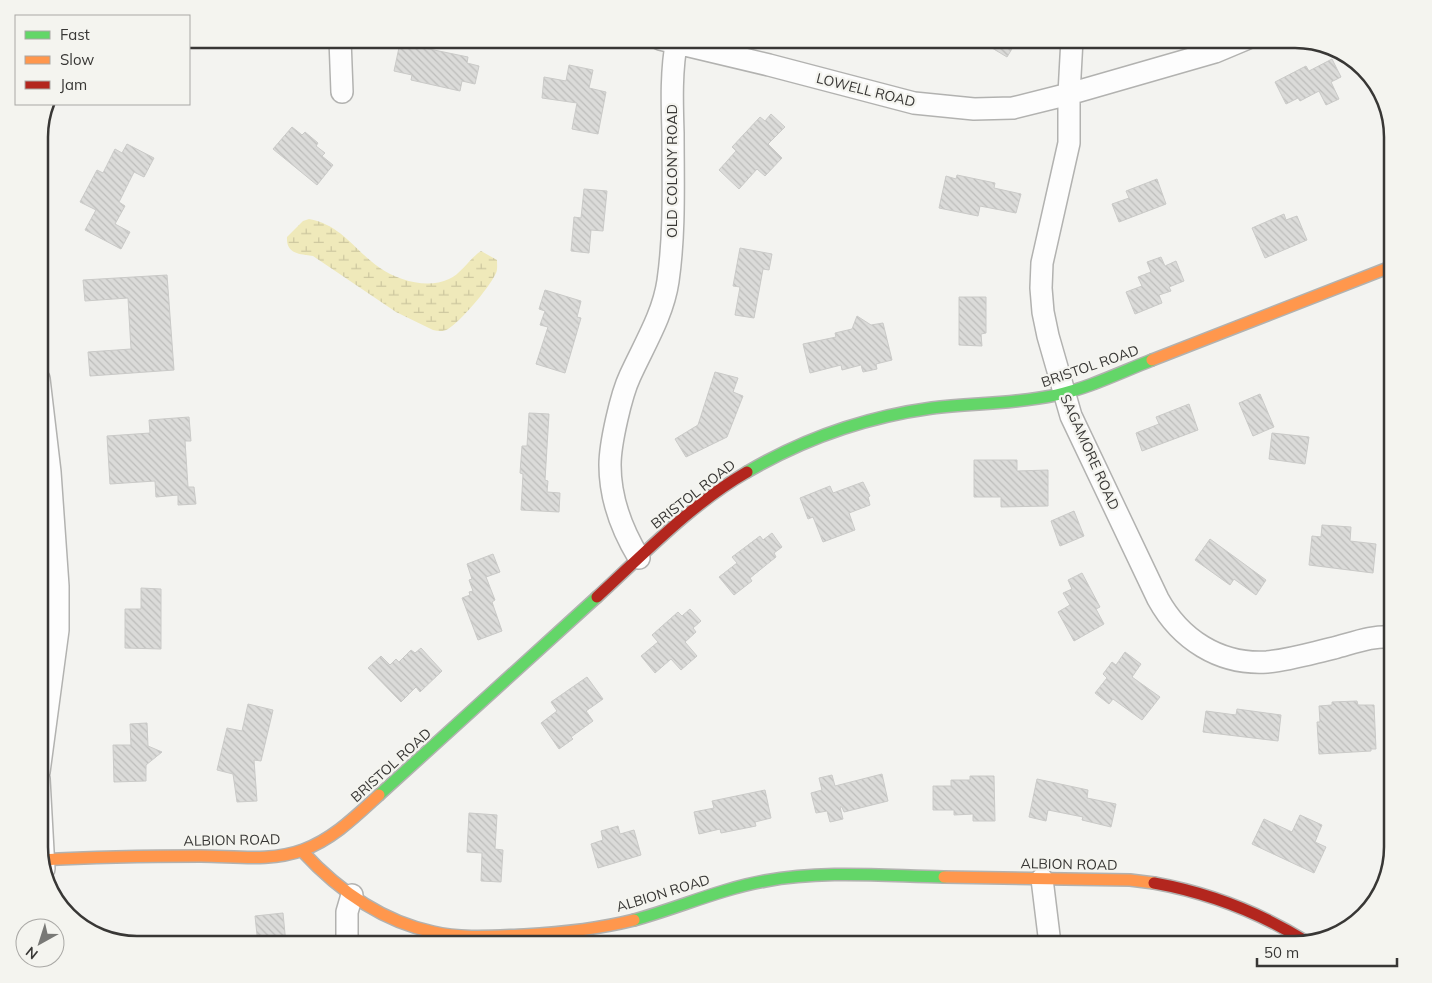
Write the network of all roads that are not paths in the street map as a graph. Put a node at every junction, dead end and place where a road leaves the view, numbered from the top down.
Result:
1 (340, 48) edge
2 (671, 48) edge
3 (702, 48) edge
4 (1072, 48) edge
5 (1225, 48) edge
6 (342, 92) dead end
7 (1069, 94) junction
8 (1384, 270) edge
9 (1063, 394) junction
10 (48, 455) edge
11 (639, 558) junction
12 (1384, 637) edge
13 (48, 705) edge
14 (302, 850) junction
15 (49, 863) edge
16 (1042, 879) junction
17 (352, 895) junction
18 (347, 936) edge
19 (1049, 936) edge
20 (1296, 936) edge

1 - 6 street
2 - 11 street, OLD COLONY ROAD
3 - 7 street, LOWELL ROAD
4 - 7 street, SAGAMORE ROAD
5 - 7 street, LOWELL ROAD
7 - 9 street, SAGAMORE ROAD
8 - 9 street, BRISTOL ROAD
9 - 11 street, BRISTOL ROAD
9 - 12 street, SAGAMORE ROAD
10 - 13 street
11 - 14 street, BRISTOL ROAD
14 - 15 street, ALBION ROAD
14 - 17 street, ALBION ROAD
16 - 17 street, ALBION ROAD
16 - 19 street
16 - 20 street, ALBION ROAD
17 - 18 street

